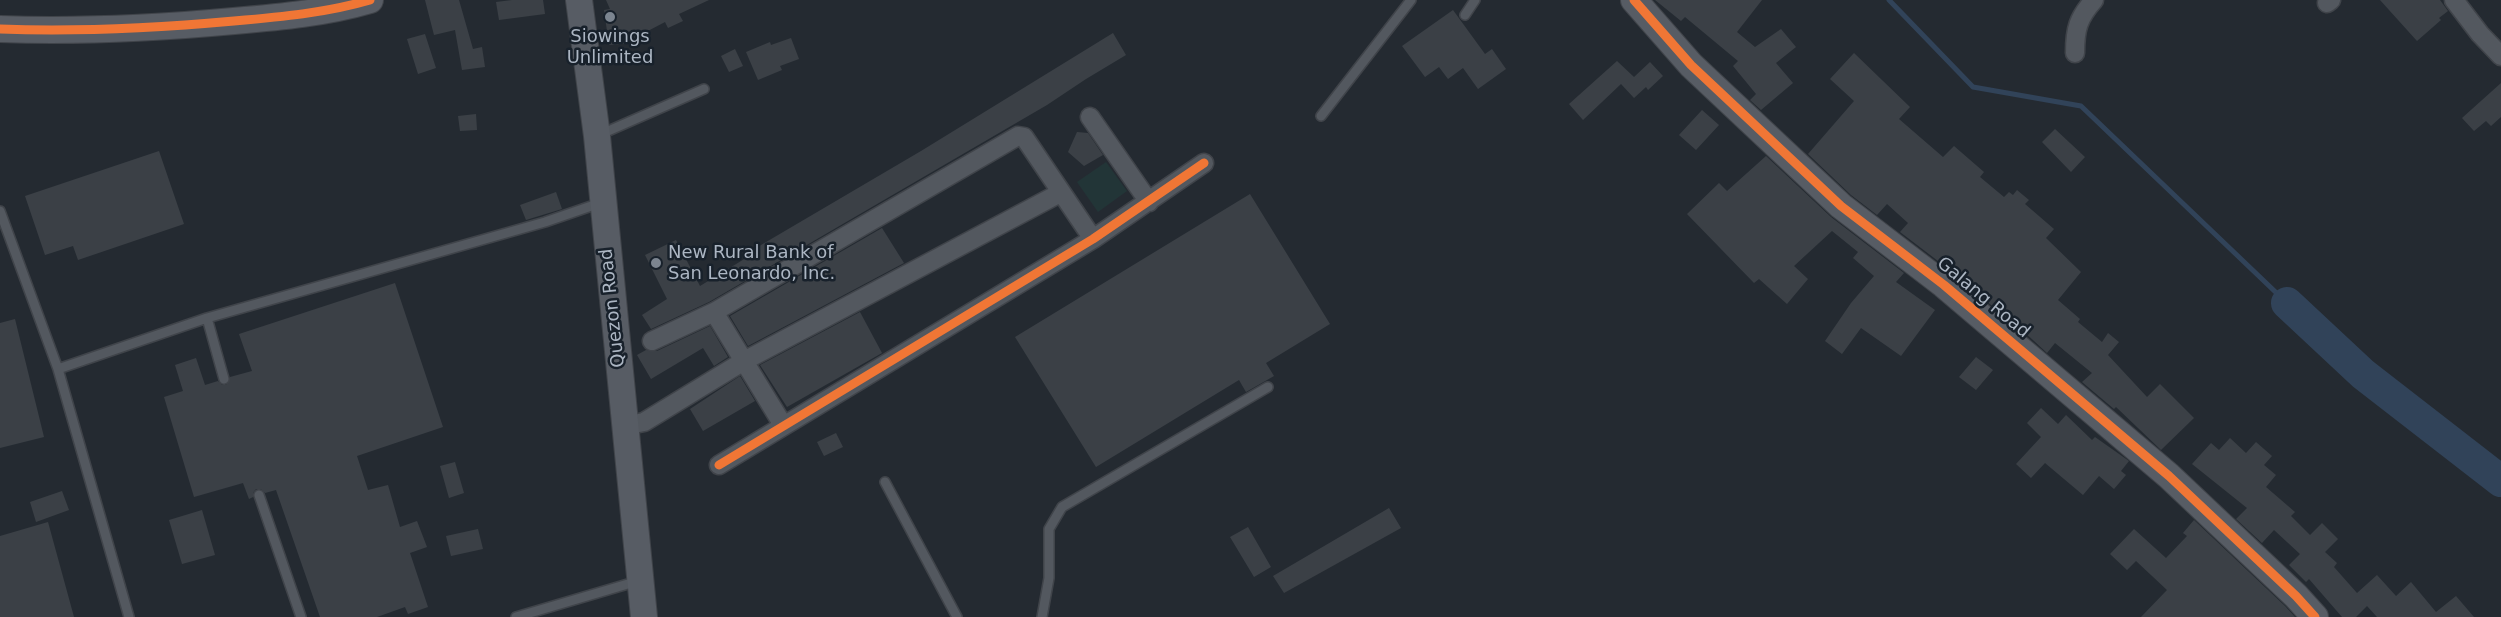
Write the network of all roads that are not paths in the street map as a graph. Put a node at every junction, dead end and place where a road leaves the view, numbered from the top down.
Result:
1 (370, 0) edge
2 (579, 0) edge
3 (1411, 0) edge
4 (1475, 0) edge
5 (1635, 0) edge
6 (2094, 0) edge
7 (2454, 0) edge
8 (1465, 15) dead end
9 (0, 29) edge
10 (2075, 53) dead end
11 (2501, 56) edge
12 (704, 89) dead end
13 (1321, 116) dead end
14 (1090, 117) dead end
15 (597, 136) junction
16 (1203, 163) dead end
17 (1060, 193) junction
18 (603, 202) junction
19 (1149, 202) junction
20 (0, 211) edge
21 (1093, 239) junction
22 (714, 312) junction
23 (207, 318) junction
24 (652, 341) dead end
25 (744, 361) junction
26 (58, 369) junction
27 (224, 379) dead end
28 (1268, 387) dead end
29 (783, 425) junction
30 (624, 426) junction
31 (719, 465) dead end
32 (885, 482) dead end
33 (259, 495) dead end
34 (640, 580) junction
35 (129, 617) edge
36 (301, 617) edge
37 (516, 617) edge
38 (644, 617) edge
39 (957, 617) edge
40 (1042, 617) edge
41 (2314, 617) edge

1 - 9 street
2 - 15 street, Quezon Road
3 - 13 lane
4 - 8 lane
5 - 41 street, Galang Road
6 - 10 street
7 - 11 street
12 - 15 lane
14 - 19 street
15 - 18 street, Quezon Road
16 - 19 street
17 - 21 street
17 - 22 street
17 - 25 street
18 - 23 lane
18 - 30 street, Quezon Road
19 - 21 street
20 - 26 lane
21 - 29 street
22 - 24 street
22 - 25 street
23 - 26 lane
23 - 27 lane
25 - 29 street
25 - 30 street
26 - 35 lane
28 - 40 lane
29 - 31 street
30 - 34 street, Quezon Road
32 - 39 lane
33 - 36 lane
34 - 37 lane
34 - 38 street, Quezon Road

